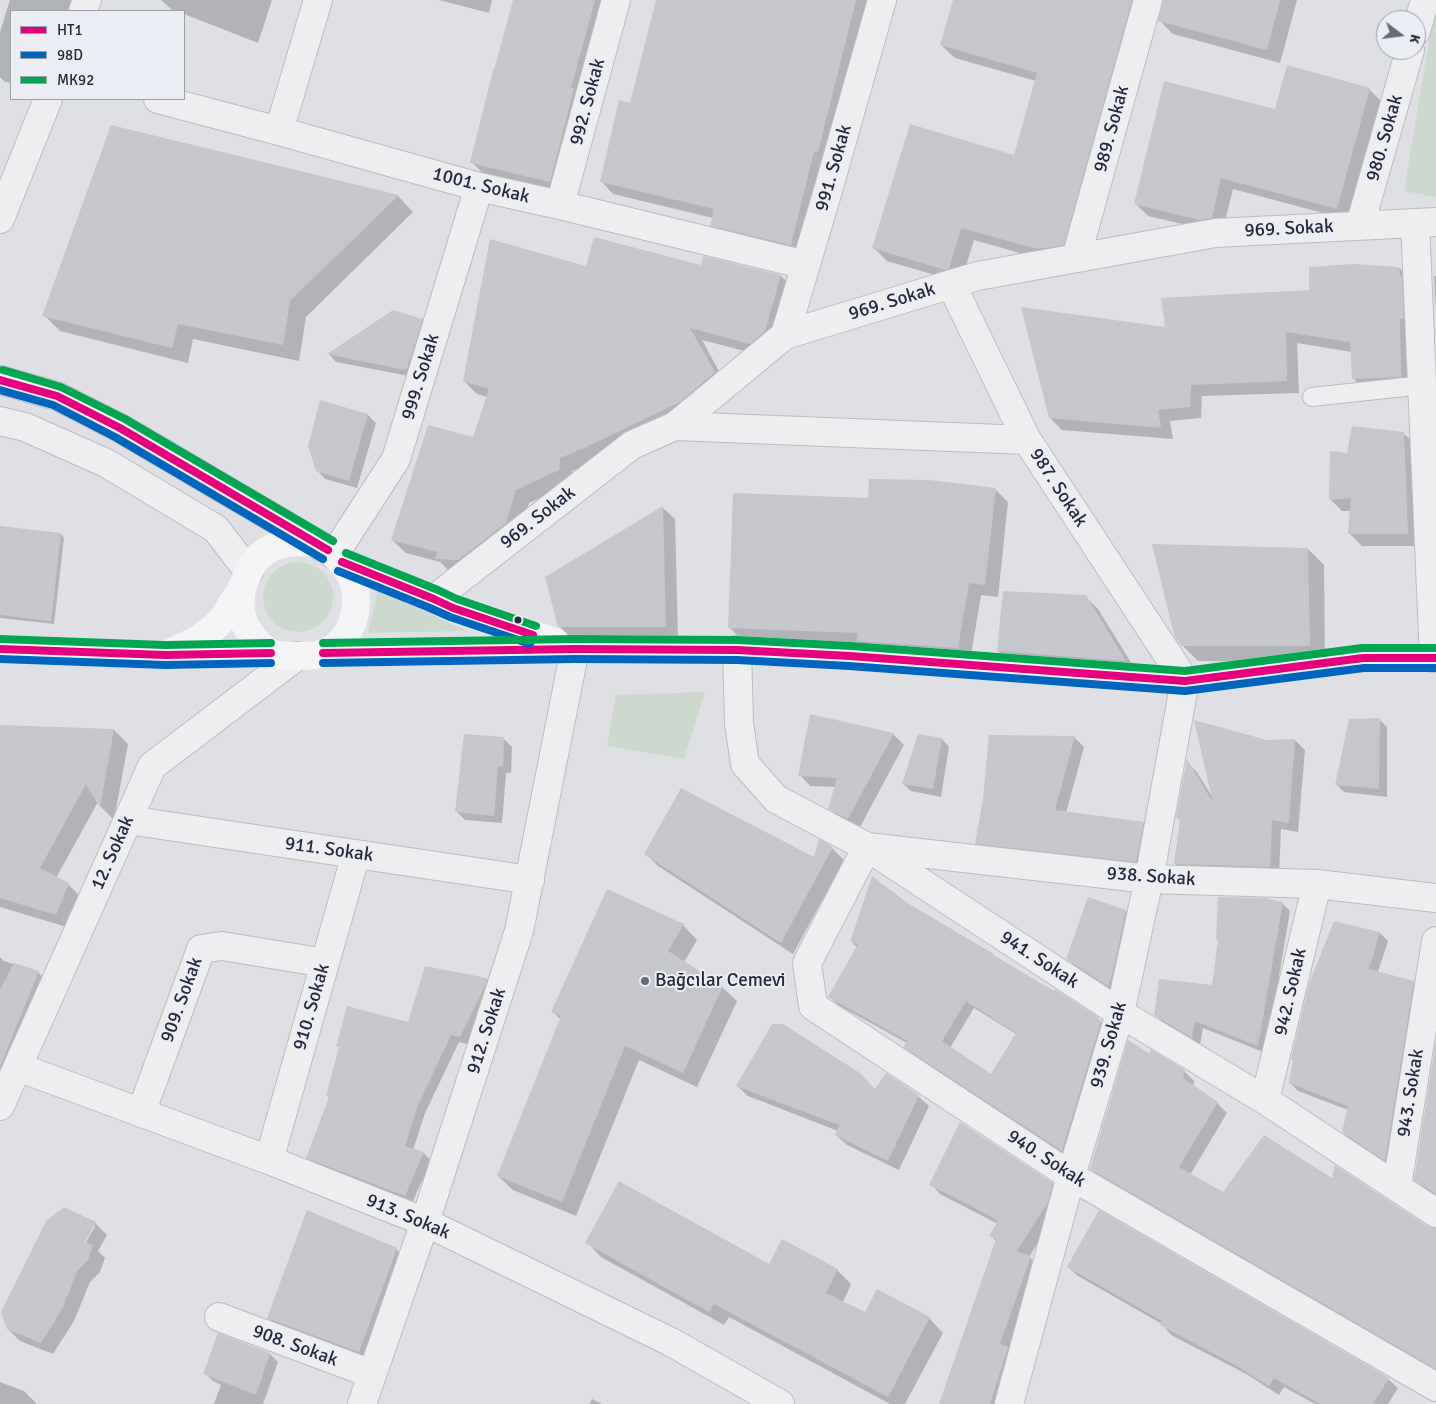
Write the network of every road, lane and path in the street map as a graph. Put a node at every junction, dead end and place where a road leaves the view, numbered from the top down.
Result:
1 (318, 0) edge
2 (616, 0) edge
3 (882, 0) edge
4 (1148, 0) edge
5 (1407, 60) edge
6 (48, 100) edge
7 (162, 100) edge
8 (279, 130) junction
9 (479, 187) junction
10 (560, 205) junction
11 (0, 219) edge
12 (1426, 222) edge
13 (1360, 226) junction
14 (1076, 258) junction
15 (806, 265) junction
16 (951, 284) junction
17 (785, 335) junction
18 (0, 380) edge
19 (1423, 385) junction
20 (1312, 397) dead end
21 (0, 421) edge
22 (675, 426) junction
23 (1027, 440) junction
24 (335, 555) junction
25 (245, 580) junction
26 (434, 599) junction
27 (575, 649) junction
28 (0, 650) edge
29 (737, 650) junction
30 (297, 654) junction
31 (165, 655) junction
32 (1435, 658) edge
33 (1184, 680) junction
34 (128, 820) junction
35 (867, 847) junction
36 (356, 854) junction
37 (1149, 879) junction
38 (530, 880) junction
39 (1316, 884) junction
40 (1436, 898) edge
41 (1436, 941) edge
42 (325, 963) junction
43 (1120, 1013) junction
44 (18, 1067) junction
45 (1265, 1100) junction
46 (0, 1106) edge
47 (141, 1113) junction
48 (269, 1160) junction
49 (1071, 1176) junction
50 (1396, 1186) junction
51 (1436, 1213) edge
52 (425, 1222) junction
53 (219, 1318) dead end
54 (372, 1374) junction
55 (1436, 1387) edge
56 (751, 1397) edge
57 (362, 1404) edge
58 (780, 1404) edge
59 (1009, 1404) edge

1 - 8 street
2 - 10 street, 992. Sokak
3 - 15 street, 991. Sokak
4 - 14 street, 989. Sokak
5 - 13 street, 980. Sokak
6 - 11 street
7 - 8 street, 1001. Sokak
8 - 9 street, 1001. Sokak
9 - 10 street, 1001. Sokak
9 - 24 street, 999. Sokak
10 - 15 street, 1001. Sokak
12 - 13 street, 969. Sokak
12 - 19 street
13 - 14 street, 969. Sokak
14 - 16 street, 969. Sokak
15 - 17 street, 991. Sokak
16 - 17 street, 969. Sokak
16 - 23 street, 987. Sokak
17 - 22 street, 969. Sokak
18 - 24 street
19 - 20 lane
19 - 32 street
21 - 25 street
22 - 23 street
22 - 26 street, 969. Sokak
23 - 33 street, 987. Sokak
24 - 25 main road
24 - 26 main road
24 - 30 main road
25 - 30 main road
25 - 31 main road
26 - 27 main road
27 - 29 main road
27 - 30 main road
27 - 38 street, 912. Sokak
28 - 31 main road
29 - 33 main road
29 - 35 street, 941. Sokak
30 - 31 main road
30 - 34 street, 12. Sokak
32 - 33 main road
33 - 37 street, 939. Sokak
34 - 36 street, 911. Sokak
34 - 44 street, 12. Sokak
35 - 37 street, 938. Sokak
35 - 43 street, 941. Sokak
35 - 49 street, 940. Sokak
36 - 38 street, 911. Sokak
36 - 42 street, 910. Sokak
37 - 39 street, 938. Sokak
37 - 43 street, 939. Sokak
38 - 52 street, 912. Sokak
39 - 40 street, 938. Sokak
39 - 45 street, 942. Sokak
41 - 50 street, 943. Sokak
42 - 47 street, 909. Sokak
42 - 48 street, 910. Sokak
43 - 45 street, 941. Sokak
43 - 49 street, 939. Sokak
44 - 46 street, 12. Sokak
44 - 47 street, 913. Sokak
45 - 50 street, 941. Sokak
47 - 48 street, 913. Sokak
48 - 52 street, 913. Sokak
49 - 55 street, 940. Sokak
49 - 59 street, 939. Sokak
50 - 51 street, 941. Sokak
52 - 54 street, 912. Sokak
52 - 56 street, 913. Sokak
53 - 54 street, 908. Sokak
54 - 57 street, 912. Sokak
56 - 58 street, 913. Sokak

